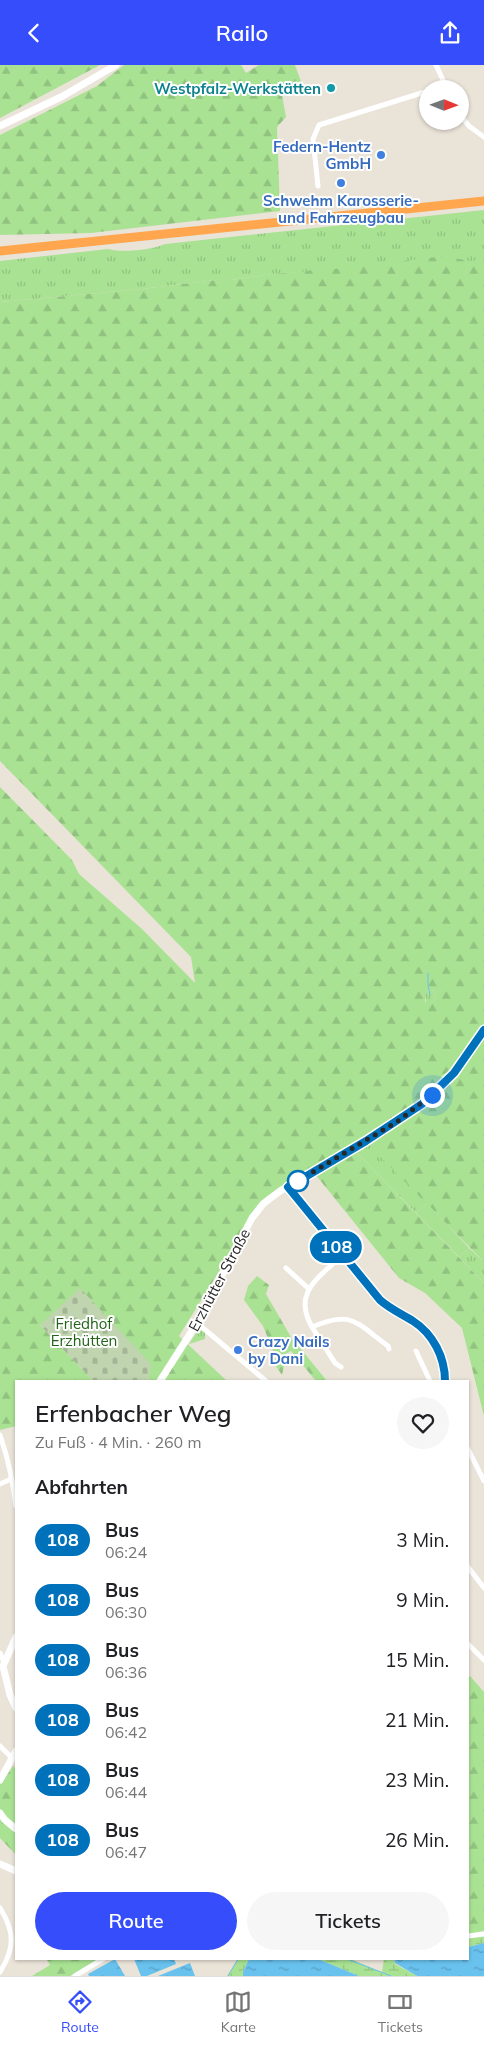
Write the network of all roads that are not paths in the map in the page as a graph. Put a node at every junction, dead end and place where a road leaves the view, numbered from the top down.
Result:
1 (116, 65) edge
2 (436, 65) edge
3 (443, 80) edge
4 (419, 94) edge
5 (0, 126) edge
6 (469, 126) edge
7 (484, 137) edge
8 (318, 186) dead end
9 (484, 201) edge
10 (484, 207) edge
11 (0, 251) edge
12 (0, 257) edge
13 (484, 1030) edge
14 (288, 1187) junction
15 (342, 1255) junction
16 (286, 1268) dead end
17 (309, 1289) junction
18 (197, 1323) junction
19 (312, 1327) junction
20 (389, 1349) dead end
21 (416, 1351) dead end
22 (341, 1367) dead end
23 (161, 1380) edge
24 (265, 1380) edge
25 (430, 1380) edge
26 (445, 1380) edge
27 (0, 1435) edge
28 (469, 1451) edge
29 (11, 1479) junction
30 (484, 1481) edge
31 (0, 1484) edge
32 (15, 1501) edge
33 (469, 1568) edge
34 (484, 1588) edge
35 (15, 1639) edge
36 (469, 1645) edge
37 (0, 1653) edge
38 (484, 1660) edge
39 (4, 1662) junction
40 (15, 1706) edge
41 (0, 1747) edge
42 (15, 1753) edge
43 (12, 1758) junction
44 (0, 1780) edge
45 (0, 1813) edge
46 (15, 1828) edge
47 (0, 1865) edge
48 (15, 1871) edge
49 (0, 1907) edge
50 (484, 1933) edge
51 (469, 1936) edge
52 (101, 1960) edge
53 (0, 1972) edge
54 (75, 1976) edge

1 - 5 street
2 - 3 street
4 - 8 street
6 - 7 street
9 - 11 highway
10 - 12 highway
13 - 14 street, Erzhütter Straße
14 - 15 street
14 - 18 street, Erzhütter Straße
15 - 17 street
15 - 26 street
16 - 17 street
17 - 19 street
18 - 23 street, Erzhütter Straße
18 - 24 street
19 - 20 street
19 - 22 street
21 - 25 street
27 - 29 street
28 - 30 street
29 - 31 street
29 - 32 street
33 - 34 street
35 - 39 street
36 - 38 street
37 - 39 street
39 - 40 street
41 - 43 street
42 - 43 street
43 - 44 street
45 - 46 street
47 - 48 street
49 - 53 street
50 - 51 street
52 - 54 street

